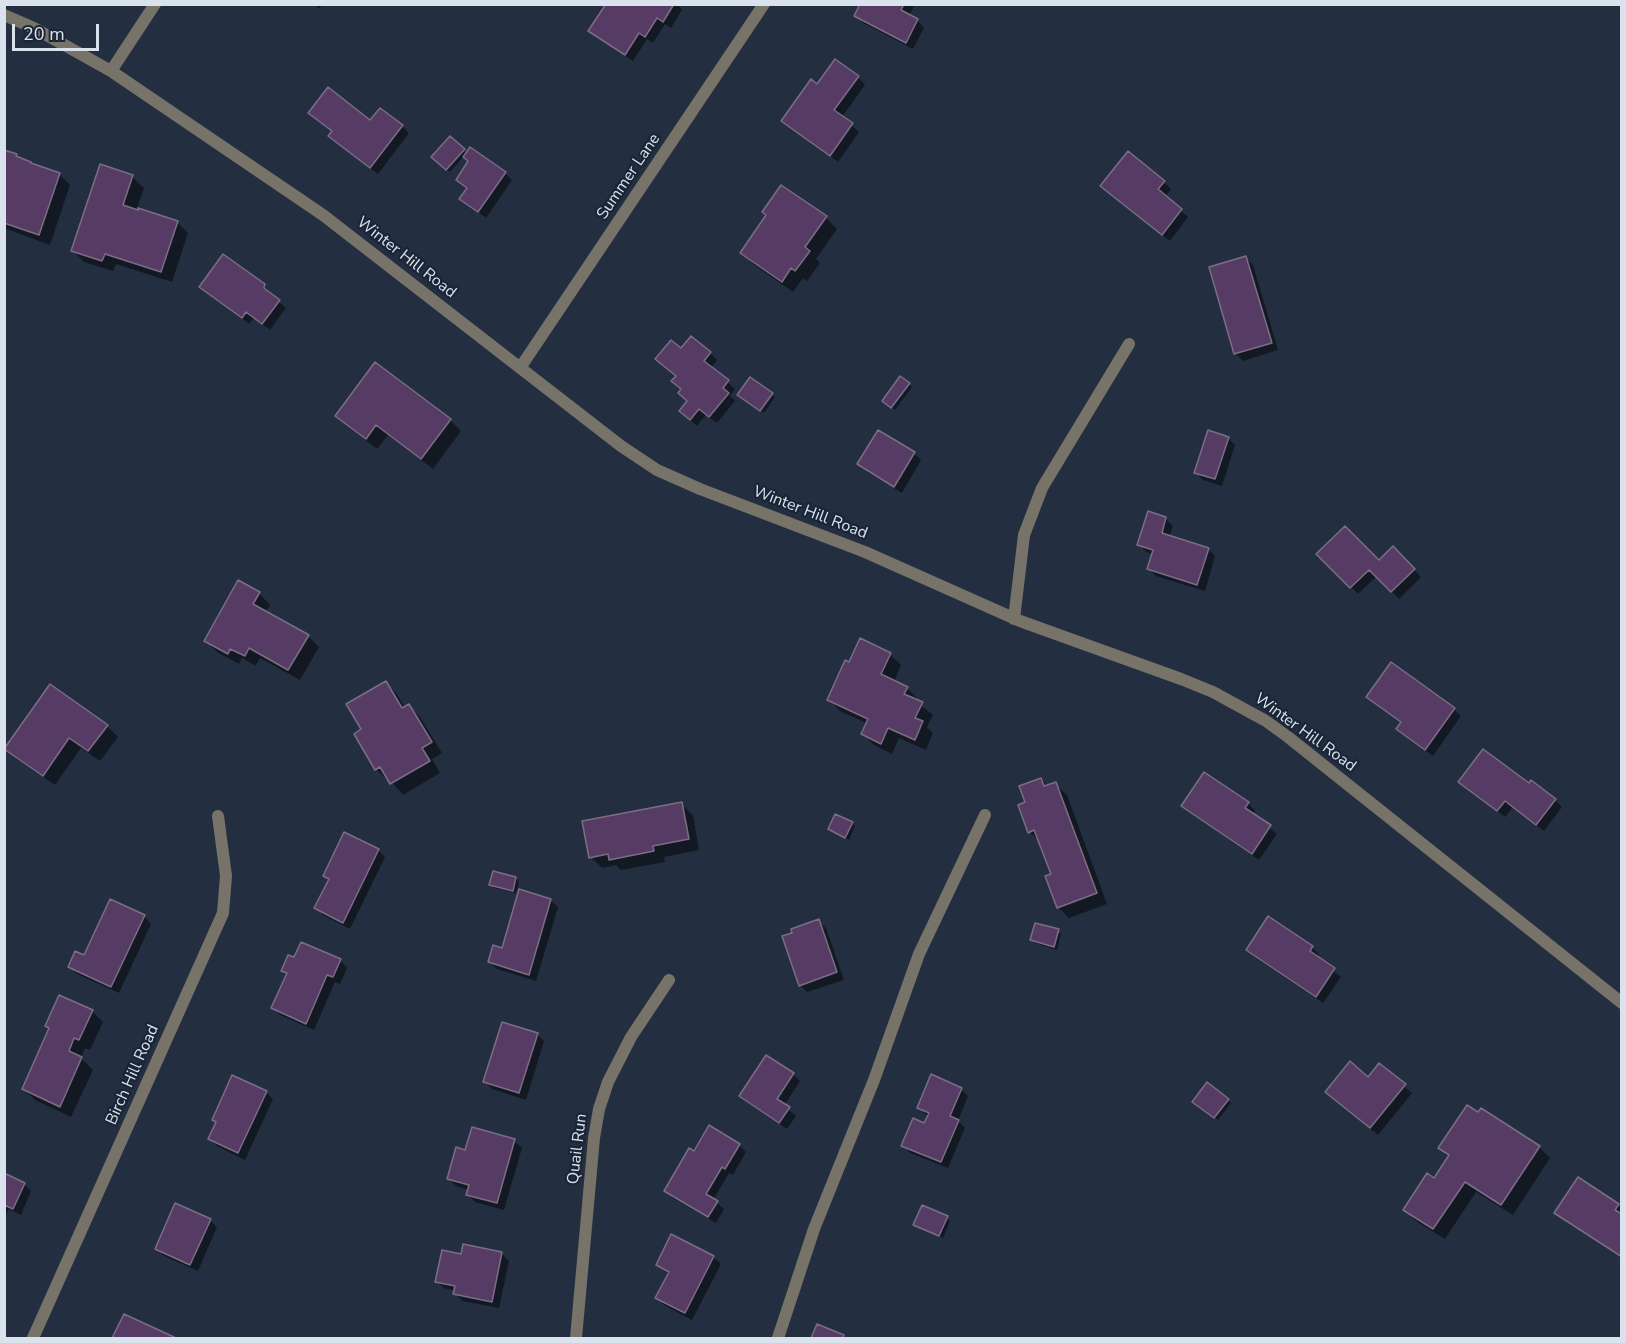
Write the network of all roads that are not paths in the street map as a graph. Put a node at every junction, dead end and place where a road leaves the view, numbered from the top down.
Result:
1 (155, 4) edge
2 (764, 4) edge
3 (4, 15) edge
4 (111, 71) junction
5 (1129, 344) dead end
6 (520, 368) junction
7 (1014, 619) junction
8 (985, 815) dead end
9 (218, 816) dead end
10 (669, 980) dead end
11 (1622, 1003) edge
12 (33, 1338) edge
13 (576, 1338) edge
14 (778, 1338) edge

1 - 4 street
2 - 6 street, Summer Lane
3 - 4 street, Winter Hill Road
4 - 6 street, Winter Hill Road
5 - 7 street
6 - 7 street, Winter Hill Road
7 - 11 street, Winter Hill Road
8 - 14 street
9 - 12 street, Birch Hill Road
10 - 13 street, Quail Run

